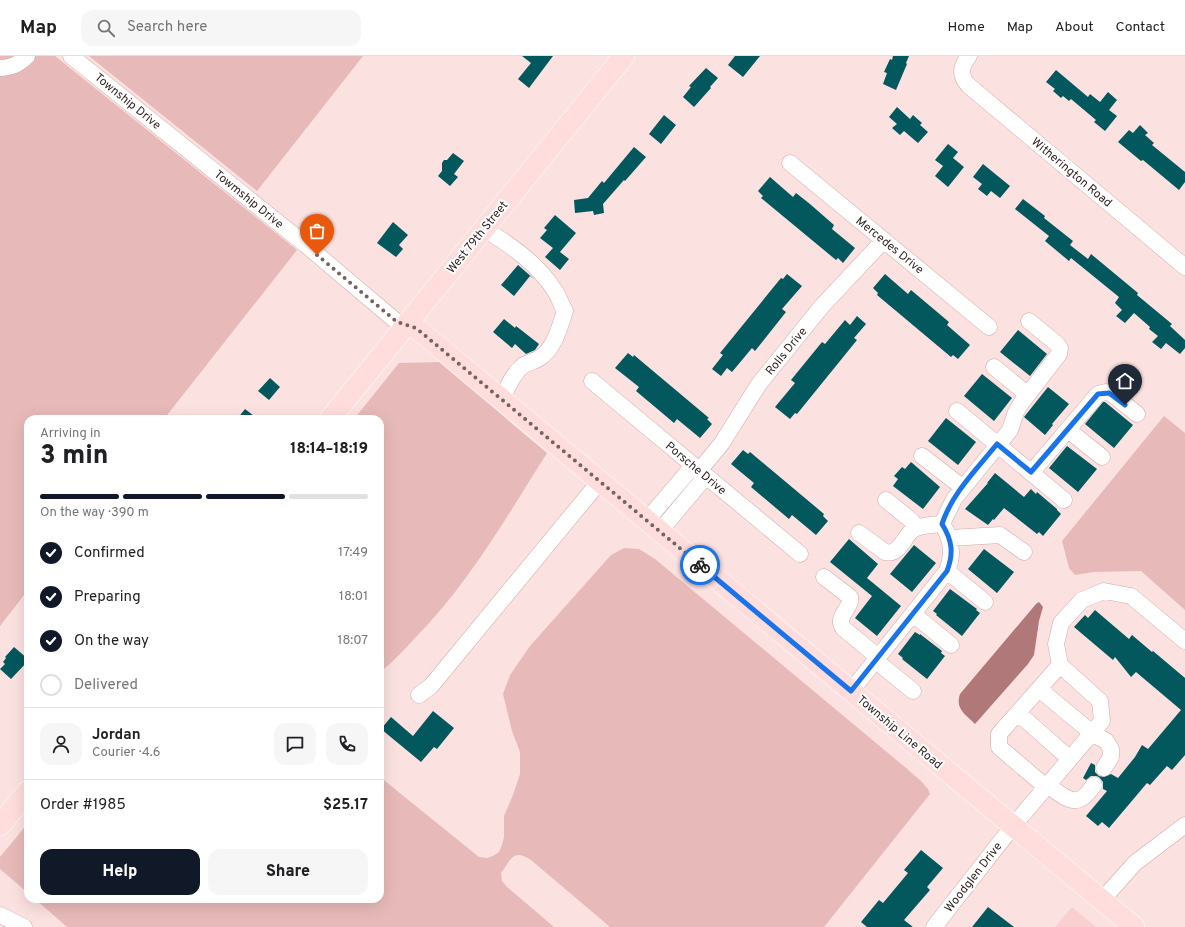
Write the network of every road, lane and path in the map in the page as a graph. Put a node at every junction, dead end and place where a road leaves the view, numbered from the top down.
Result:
1 (27, 56) edge
2 (71, 56) edge
3 (624, 56) edge
4 (969, 56) edge
5 (0, 68) edge
6 (185, 147) joint
7 (790, 164) dead end
8 (484, 229) junction
9 (884, 240) junction
10 (1185, 267) edge
11 (1029, 321) dead end
12 (407, 325) junction
13 (989, 327) dead end
14 (994, 367) dead end
15 (592, 381) dead end
16 (1027, 394) junction
17 (502, 399) junction
18 (957, 411) dead end
19 (1137, 414) dead end
20 (333, 415) edge
21 (1068, 430) junction
22 (997, 444) junction
23 (922, 456) dead end
24 (1102, 457) dead end
25 (700, 471) junction
26 (1031, 472) junction
27 (600, 481) junction
28 (962, 487) junction
29 (886, 500) dead end
30 (1064, 500) dead end
31 (942, 524) junction
32 (653, 525) junction
33 (916, 528) junction
34 (859, 533) dead end
35 (950, 538) junction
36 (1024, 552) dead end
37 (800, 554) dead end
38 (947, 571) junction
39 (824, 576) dead end
40 (985, 602) dead end
41 (913, 614) junction
42 (1185, 641) edge
43 (951, 645) dead end
44 (877, 659) junction
45 (1060, 666) junction
46 (1039, 689) junction
47 (851, 691) junction
48 (913, 691) dead end
49 (419, 695) dead end
50 (1018, 713) junction
51 (1092, 733) junction
52 (1070, 759) junction
53 (1104, 768) dead end
54 (1094, 785) dead end
55 (1047, 786) junction
56 (24, 796) edge
57 (0, 825) edge
58 (1185, 825) edge
59 (1013, 826) junction
60 (1102, 900) junction
61 (0, 915) edge
62 (24, 927) edge
63 (934, 927) edge
64 (1134, 927) edge

1 - 5 street
2 - 6 street, Township Drive
3 - 8 main road, West 79th Street
4 - 10 street, Witherington Road
6 - 12 street, Towmship Drive
7 - 9 street, Mercedes Drive
8 - 12 main road, West 79th Street
8 - 17 street
9 - 13 street, Mercedes Drive
9 - 25 street, Rolls Drive
11 - 16 street
12 - 17 main road, Township Line Road
12 - 20 main road, West 79th Street
14 - 16 street
15 - 25 street, Porsche Drive
16 - 22 street
17 - 27 main road, Township Line Road
18 - 22 street
19 - 21 street
21 - 24 street
21 - 26 street
22 - 26 street
22 - 28 street
23 - 28 street
25 - 32 street, Rolls Drive
25 - 37 street, Porsche Drive
26 - 30 street
27 - 32 main road, Township Line Road
27 - 49 street
28 - 31 street
29 - 33 street
31 - 33 street
31 - 35 street
32 - 47 main road, Township Line Road
33 - 34 street
35 - 36 street
35 - 38 street
38 - 40 street
38 - 41 street
39 - 44 street
41 - 43 street
41 - 44 street
42 - 45 street
44 - 47 street
44 - 48 street
45 - 46 street
45 - 51 street, Woodglen Drive
46 - 50 street
46 - 51 street
47 - 59 main road, Township Line Road
50 - 52 street
50 - 55 street
51 - 52 street, Woodglen Drive
51 - 53 street
52 - 55 street, Woodglen Drive
54 - 55 street
55 - 59 street, Woodglen Drive
56 - 57 main road
58 - 60 street
59 - 60 main road, Township Line Road
59 - 63 street, Woodglen Drive
60 - 64 main road, Township Line Road
61 - 62 street

